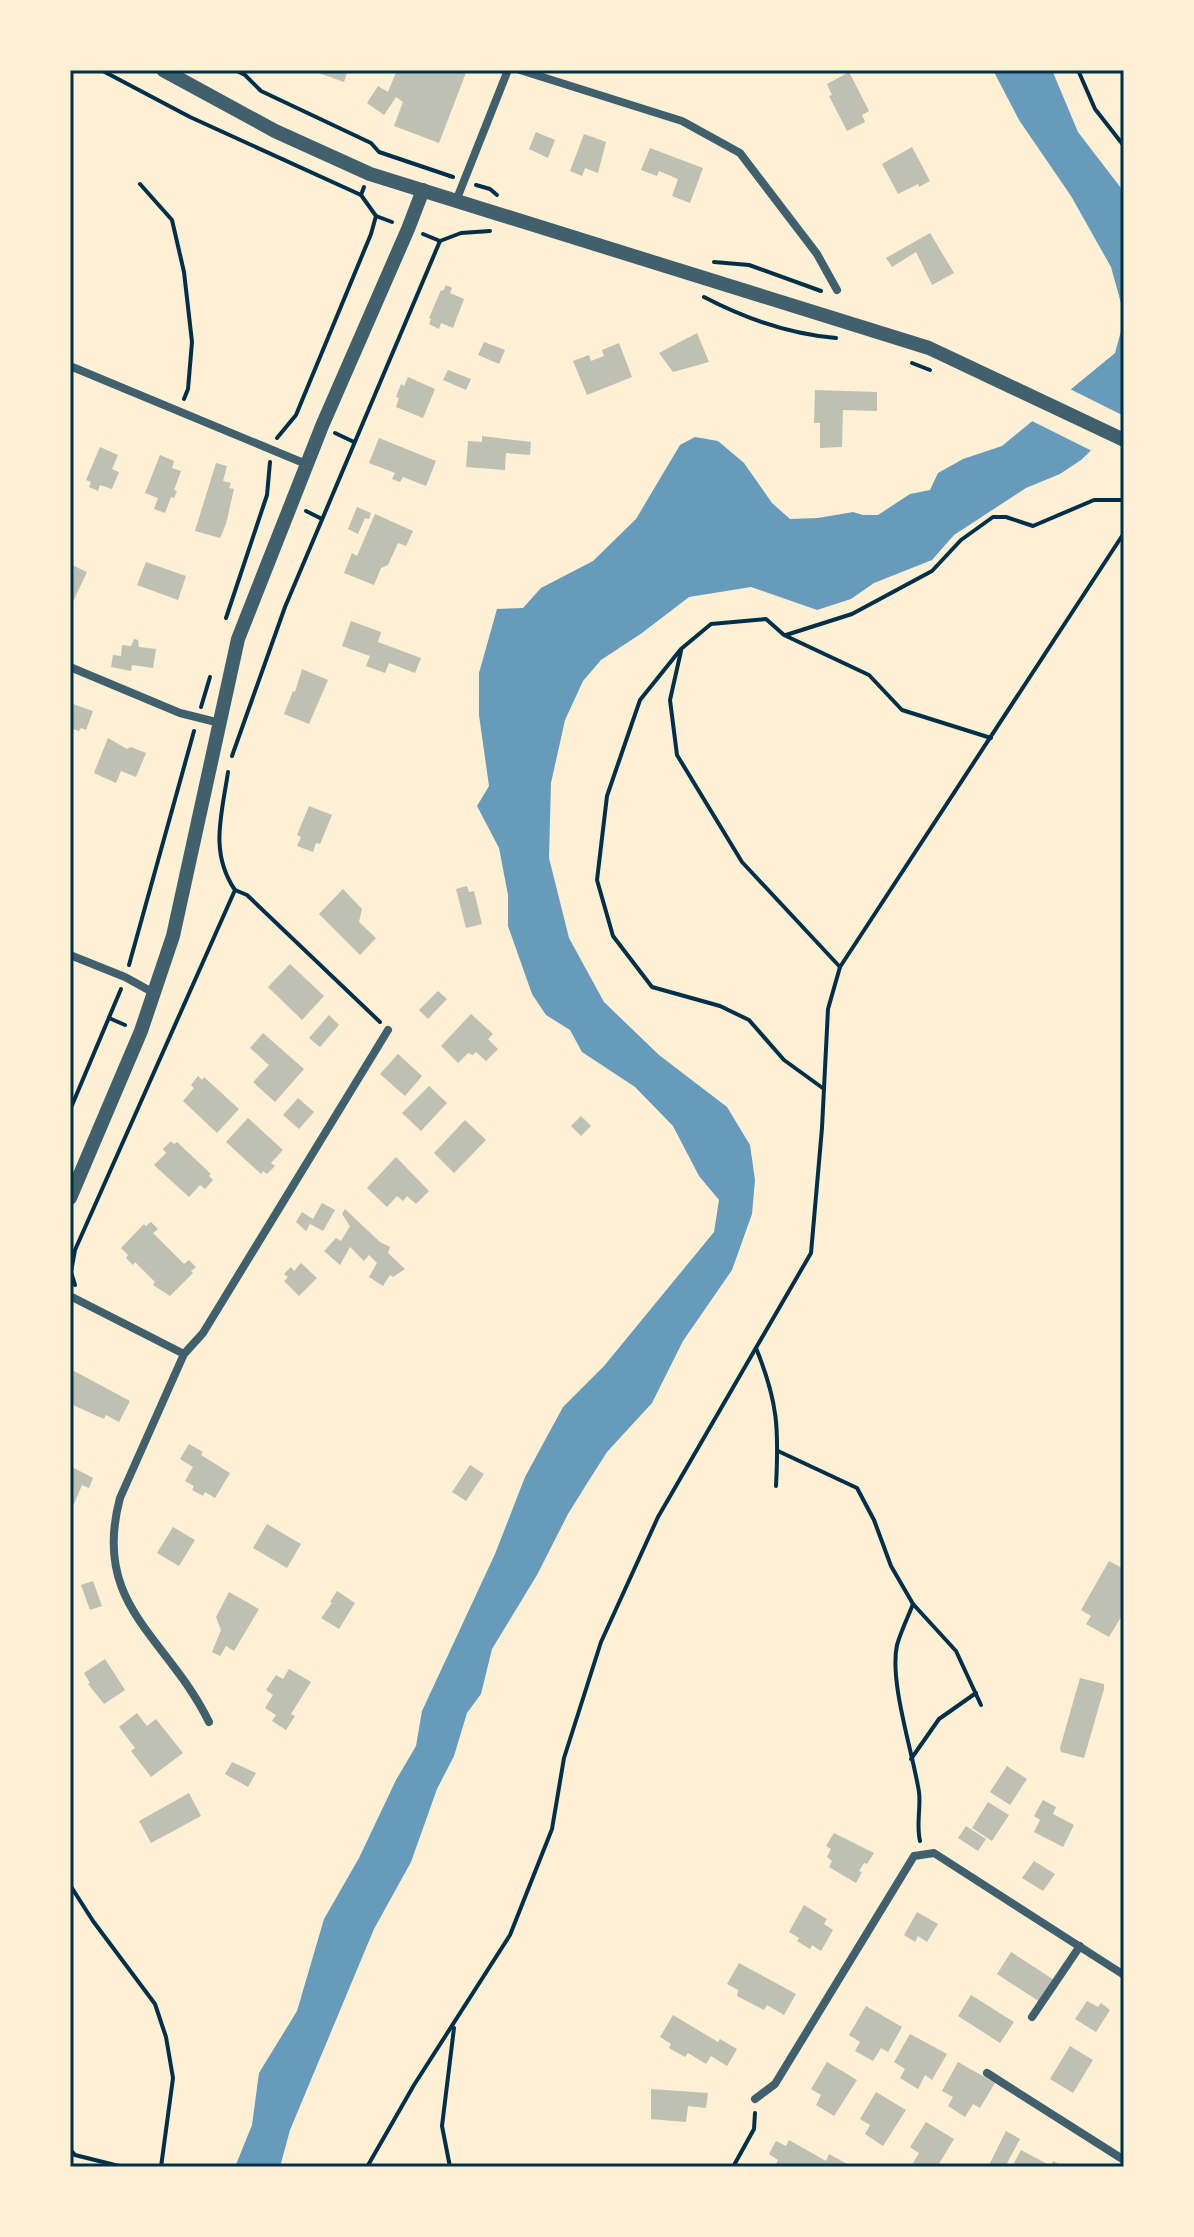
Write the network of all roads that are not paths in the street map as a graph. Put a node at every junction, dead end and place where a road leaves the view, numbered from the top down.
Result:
1 (163, 70) edge
2 (508, 70) edge
3 (520, 70) edge
4 (423, 190) junction
5 (455, 202) junction
6 (837, 290) dead end
7 (70, 366) edge
8 (1124, 440) edge
9 (306, 464) junction
10 (70, 667) edge
11 (220, 723) junction
12 (70, 955) edge
13 (154, 993) junction
14 (388, 1030) road end
15 (70, 1198) edge
16 (70, 1296) edge
17 (184, 1354) junction
18 (209, 1722) dead end
19 (1080, 1946) junction
20 (1124, 1975) edge
21 (1032, 2017) dead end
22 (987, 2073) dead end
23 (755, 2099) road end
24 (1124, 2160) edge

1 - 4 street
2 - 5 street
3 - 6 street
4 - 5 street
4 - 9 street
5 - 8 street
7 - 9 street
9 - 11 street
10 - 11 street
11 - 13 street
12 - 13 street
13 - 15 street
14 - 17 street
16 - 17 street
17 - 18 street
19 - 20 street
19 - 21 street
19 - 23 street
22 - 24 street

